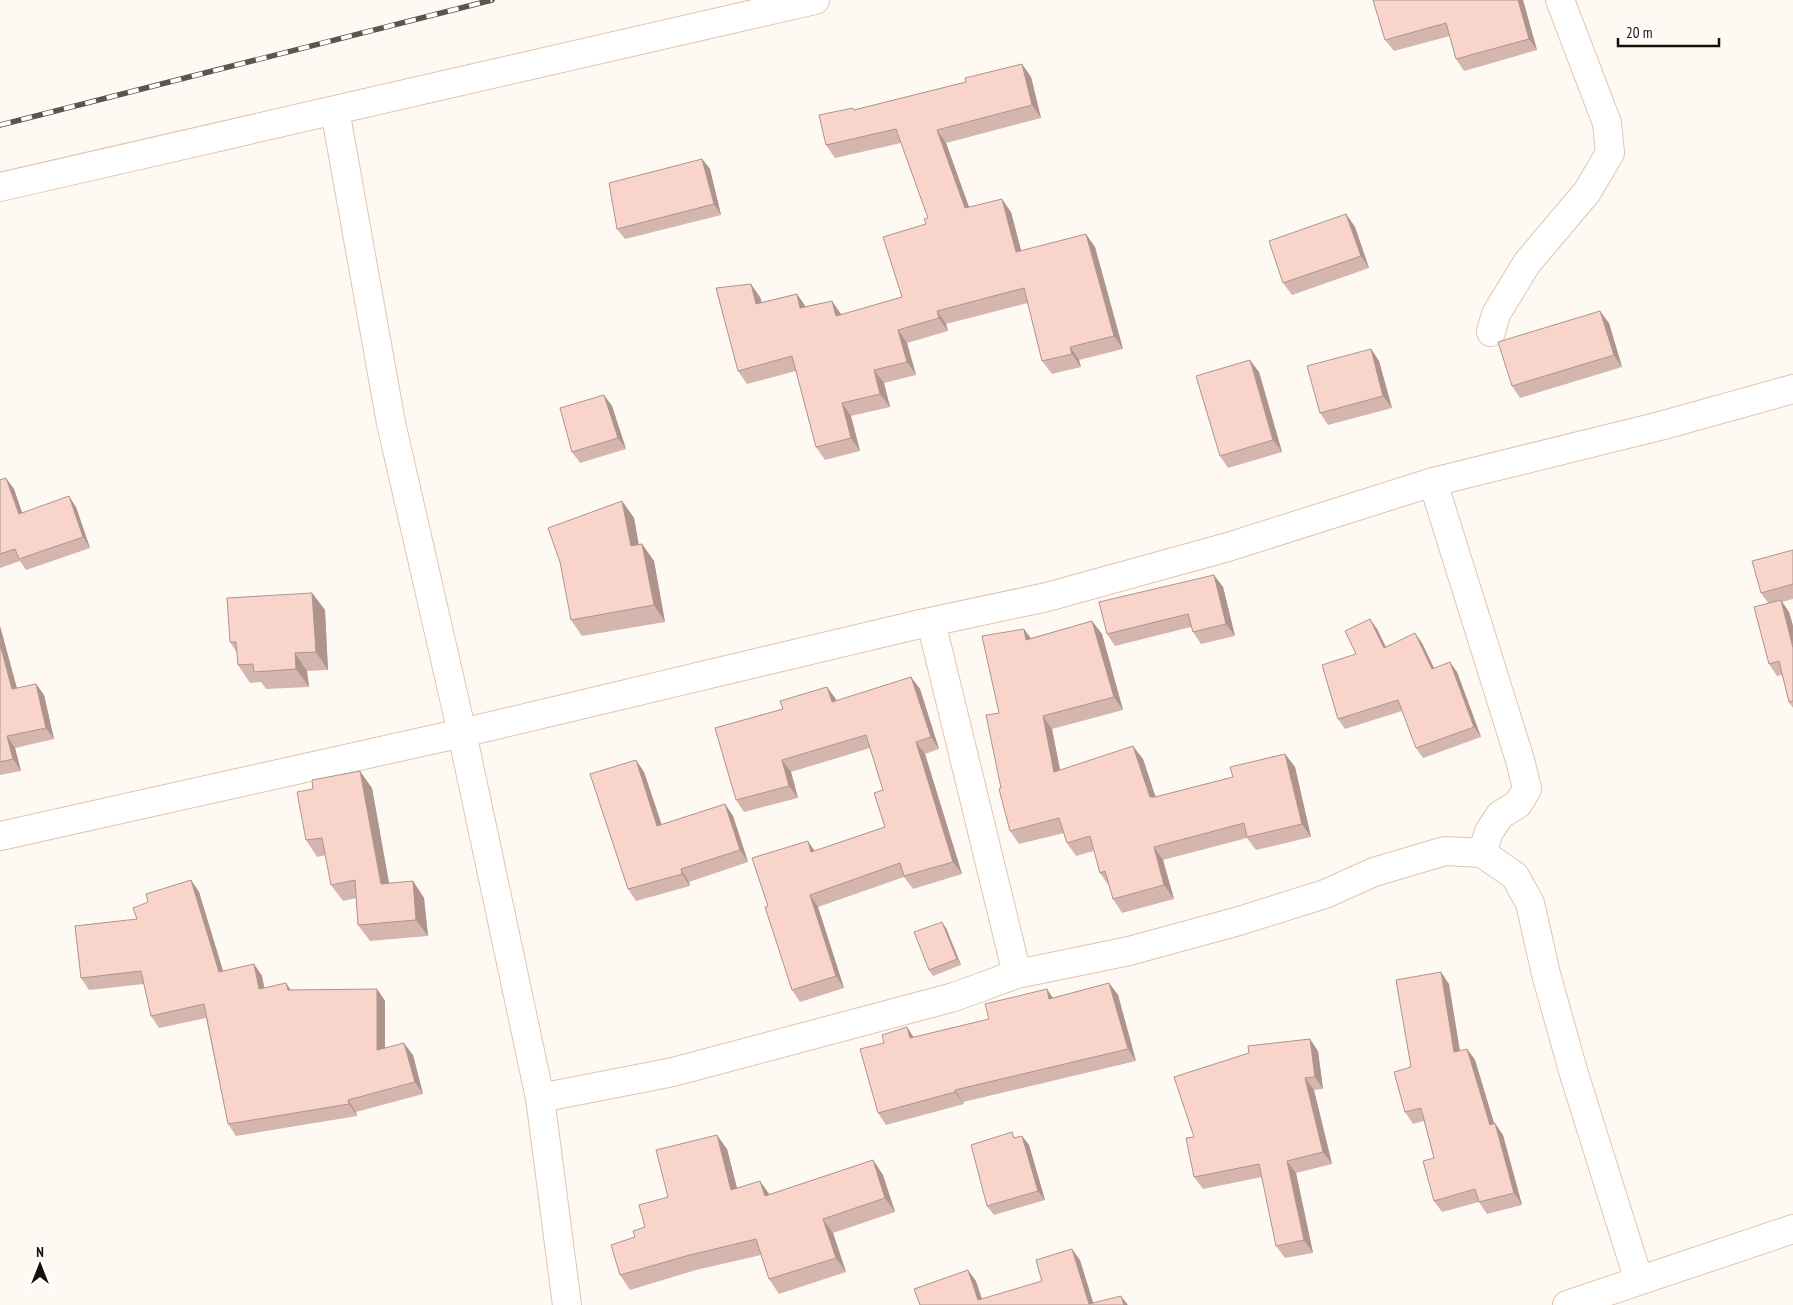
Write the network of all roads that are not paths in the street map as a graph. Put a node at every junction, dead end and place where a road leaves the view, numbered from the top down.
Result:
1 (815, 0) edge
2 (1560, 0) edge
3 (335, 110) junction
4 (0, 187) edge
5 (1491, 332) dead end
6 (1793, 389) edge
7 (1434, 482) junction
8 (931, 622) junction
9 (462, 733) junction
10 (0, 836) edge
11 (1482, 853) junction
12 (1017, 974) junction
13 (540, 1098) junction
14 (1793, 1230) edge
15 (1639, 1281) junction
16 (568, 1305) edge
17 (1567, 1305) edge

1 - 3 street
2 - 5 street
3 - 4 street
3 - 9 street
6 - 7 street
7 - 8 street
7 - 11 street
8 - 9 street
8 - 12 street
9 - 10 street
9 - 13 street
11 - 12 street
11 - 15 street
12 - 13 street
13 - 16 street
14 - 15 street
15 - 17 street

